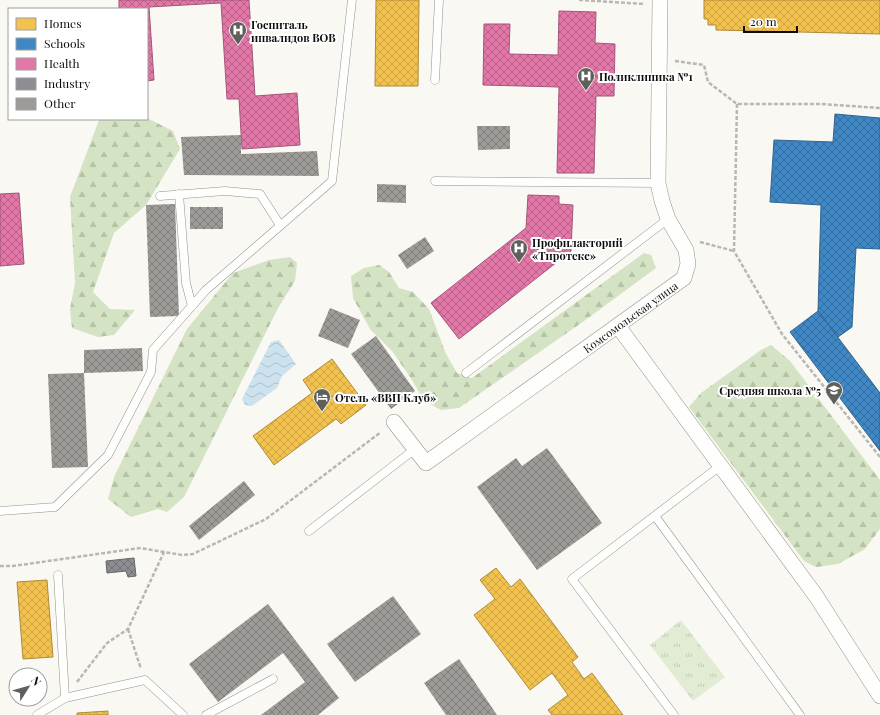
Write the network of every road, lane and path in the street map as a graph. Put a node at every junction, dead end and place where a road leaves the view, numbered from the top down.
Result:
1 (352, 0) edge
2 (439, 0) edge
3 (579, 0) edge
4 (660, 2) edge
5 (672, 60) dead end
6 (435, 80) dead end
7 (737, 104) junction
8 (880, 108) edge
9 (436, 181) dead end
10 (658, 183) junction
11 (179, 194) junction
12 (160, 196) dead end
13 (668, 219) junction
14 (280, 225) junction
15 (693, 240) dead end
16 (734, 251) junction
17 (192, 306) junction
18 (618, 326) junction
19 (466, 373) dead end
20 (394, 422) joint
21 (415, 449) junction
22 (880, 457) edge
23 (720, 466) junction
24 (0, 511) edge
25 (655, 516) junction
26 (309, 531) dead end
27 (164, 552) junction
28 (0, 566) edge
29 (58, 576) dead end
30 (128, 629) junction
31 (273, 679) dead end
32 (145, 680) junction
33 (880, 696) edge
34 (65, 698) junction
35 (37, 715) edge
36 (182, 715) edge
37 (206, 715) edge
38 (674, 715) edge
39 (800, 715) edge

1 - 14 lane
2 - 6 lane
3 - 4 path
4 - 10 street, Комсомольская улица
5 - 7 path
7 - 8 path
7 - 16 path
9 - 10 lane
10 - 13 street, Комсомольская улица
11 - 12 lane
11 - 14 lane
11 - 17 lane
13 - 18 street, Комсомольская улица
13 - 19 lane
14 - 17 lane
15 - 16 path
16 - 22 path
17 - 24 lane
18 - 21 street, Комсомольская улица
18 - 23 street
20 - 21 street, Комсомольская улица
20 - 27 path
21 - 26 lane
23 - 25 lane
23 - 33 street
25 - 38 lane
25 - 39 lane
27 - 28 path
27 - 30 path
29 - 34 lane
30 - 32 path
30 - 34 path
31 - 37 lane
32 - 34 lane
32 - 36 lane
34 - 35 lane

